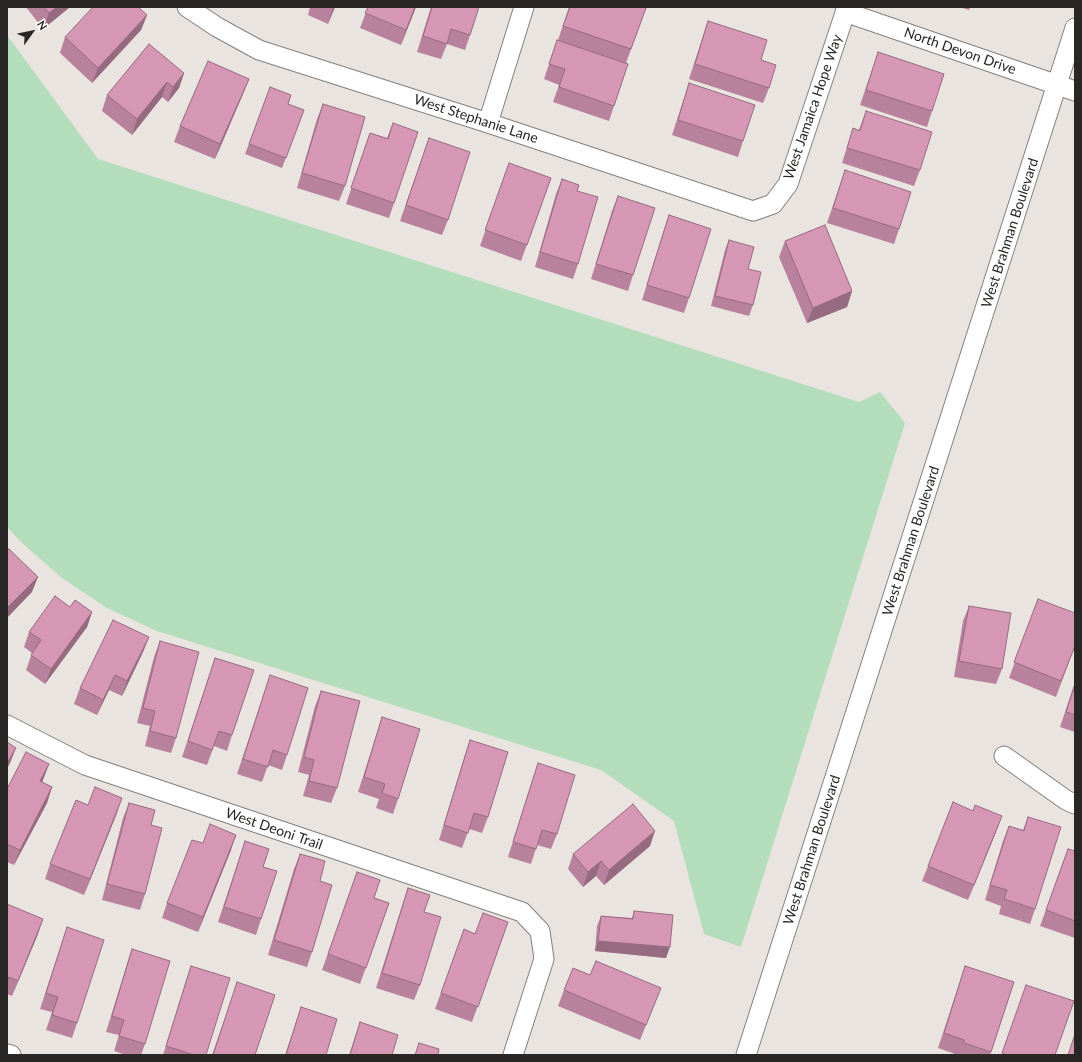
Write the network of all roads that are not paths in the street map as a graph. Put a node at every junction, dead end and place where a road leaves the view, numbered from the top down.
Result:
1 (187, 7) edge
2 (524, 7) edge
3 (846, 10) edge
4 (1075, 28) edge
5 (1057, 85) junction
6 (1075, 91) edge
7 (488, 123) junction
8 (773, 204) joint
9 (7, 725) edge
10 (1004, 756) dead end
11 (1075, 804) edge
12 (7, 1054) edge
13 (11, 1055) edge
14 (513, 1055) edge
15 (746, 1055) edge

1 - 7 street, West Stephanie Lane
2 - 7 street
3 - 5 street, North Devon Drive
3 - 8 street, West Jamaica Hope Way
4 - 5 street, West Brahman Boulevard
5 - 6 street, North Devon Drive
5 - 15 street, West Brahman Boulevard
7 - 8 street, West Stephanie Lane
9 - 14 street, West Deoni Trail
10 - 11 street
12 - 13 street

